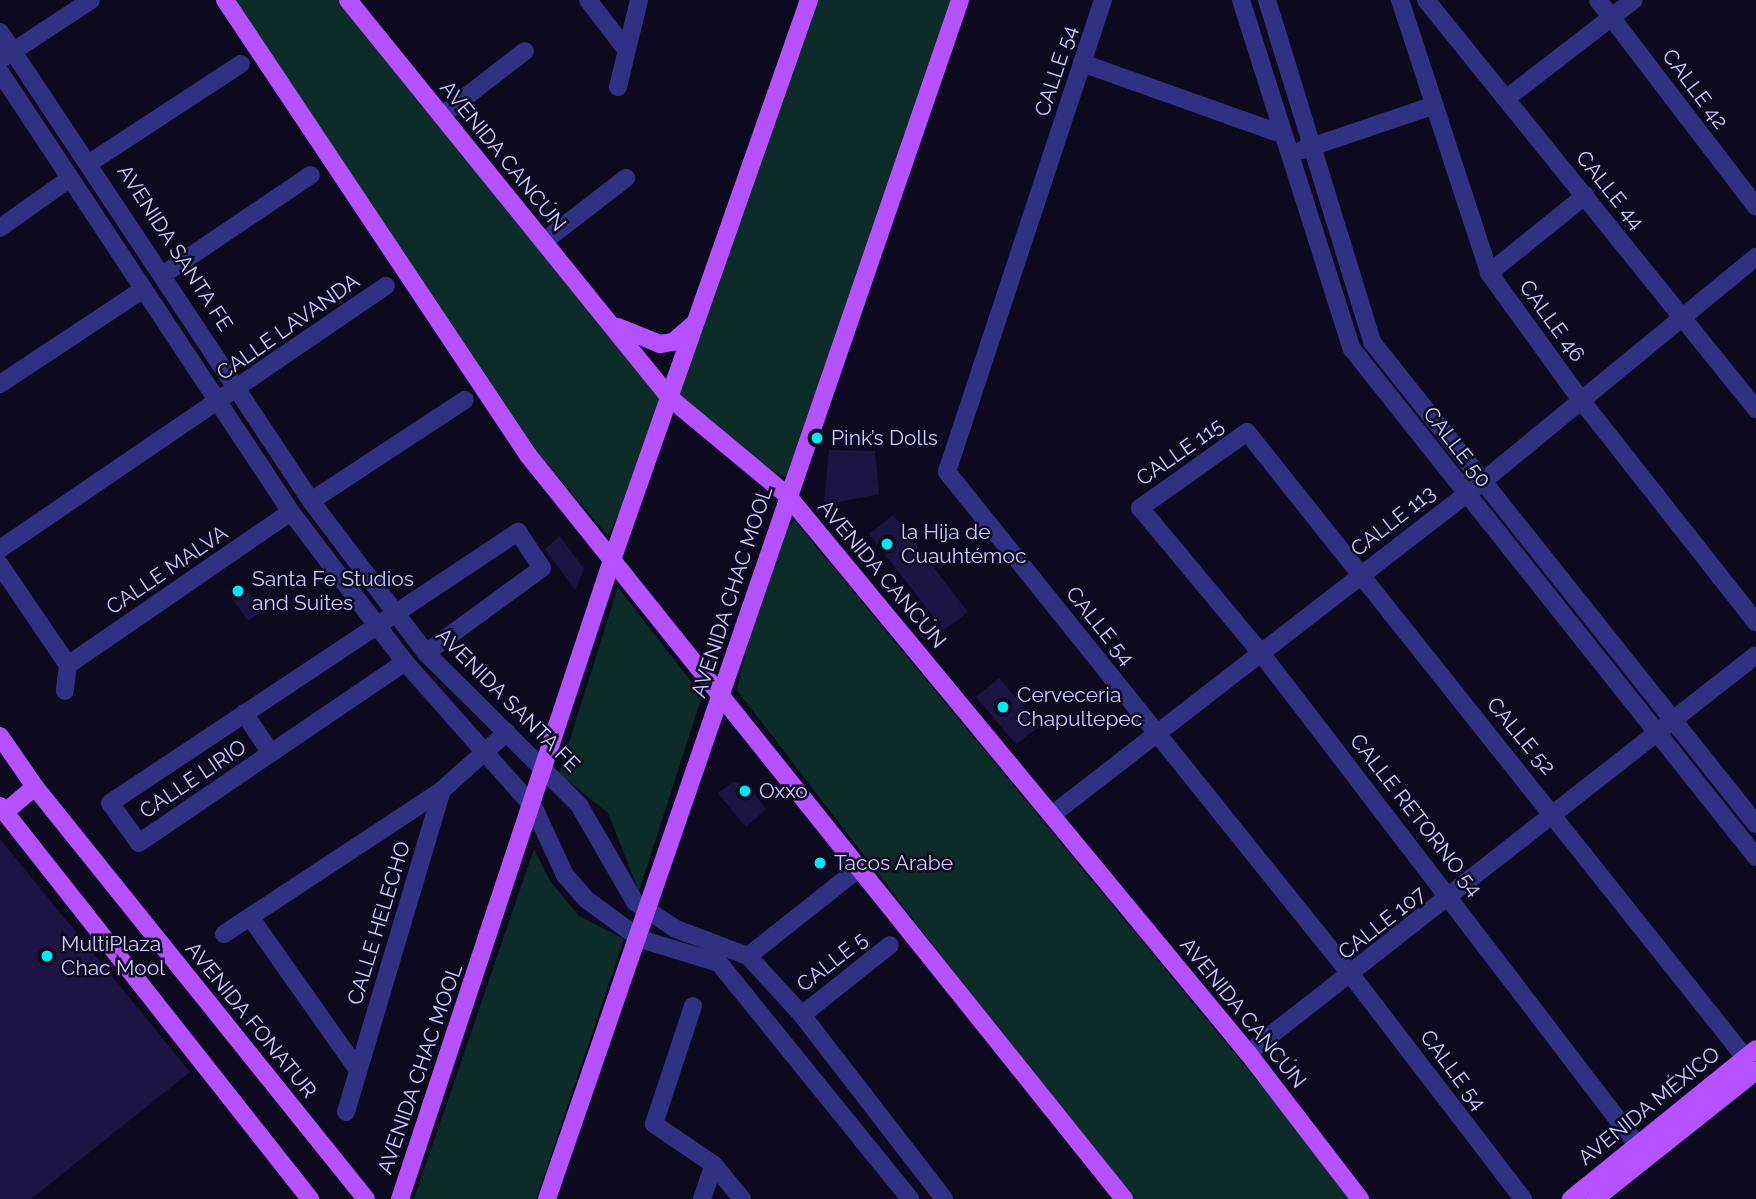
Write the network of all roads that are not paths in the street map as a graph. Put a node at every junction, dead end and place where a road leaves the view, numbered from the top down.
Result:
1 (91, 0) edge
2 (225, 0) edge
3 (348, 0) edge
4 (588, 0) edge
5 (639, 0) edge
6 (809, 0) edge
7 (960, 0) edge
8 (1103, 0) edge
9 (1241, 0) edge
10 (1267, 0) edge
11 (1400, 0) edge
12 (1426, 0) edge
13 (1598, 0) edge
14 (1634, 0) edge
15 (1612, 18) junction
16 (0, 32) edge
17 (624, 47) junction
18 (525, 51) dead end
19 (7, 55) edge
20 (1082, 63) junction
21 (241, 64) dead end
22 (0, 72) edge
23 (618, 87) dead end
24 (1507, 98) junction
25 (1435, 104) junction
26 (441, 116) junction
27 (1284, 135) junction
28 (1312, 147) junction
29 (1290, 154) junction
30 (91, 162) junction
31 (311, 175) dead end
32 (626, 177) dead end
33 (69, 179) junction
34 (1586, 195) junction
35 (1756, 206) edge
36 (0, 228) edge
37 (543, 242) junction
38 (1756, 257) edge
39 (1489, 273) junction
40 (164, 274) junction
41 (386, 286) dead end
42 (142, 290) junction
43 (1681, 316) junction
44 (608, 321) junction
45 (697, 321) junction
46 (0, 384) edge
47 (240, 388) junction
48 (670, 398) junction
49 (464, 400) dead end
50 (1581, 400) junction
51 (217, 404) junction
52 (1756, 409) edge
53 (1247, 432) joint
54 (1482, 482) junction
55 (787, 495) junction
56 (1465, 495) junction
57 (311, 501) junction
58 (1140, 508) joint
59 (291, 512) junction
60 (0, 549) edge
61 (612, 559) junction
62 (0, 565) edge
63 (1359, 576) junction
64 (393, 611) junction
65 (1756, 622) edge
66 (376, 624) junction
67 (426, 653) junction
68 (1261, 653) junction
69 (1756, 655) edge
70 (405, 662) junction
71 (68, 665) junction
72 (65, 691) dead end
73 (719, 693) junction
74 (723, 712) junction
75 (244, 713) junction
76 (1673, 721) junction
77 (507, 732) junction
78 (1156, 733) junction
79 (1659, 733) junction
80 (0, 736) edge
81 (271, 753) junction
82 (486, 754) junction
83 (546, 770) junction
84 (35, 787) junction
85 (442, 790) junction
86 (534, 808) junction
87 (2, 809) edge
88 (1053, 814) junction
89 (1556, 814) junction
90 (1756, 824) edge
91 (1756, 857) edge
92 (862, 866) junction
93 (1451, 897) junction
94 (648, 912) junction
95 (250, 917) junction
96 (224, 934) dead end
97 (640, 939) junction
98 (890, 945) dead end
99 (748, 956) junction
100 (1352, 976) junction
101 (692, 1006) dead end
102 (802, 1015) junction
103 (1248, 1053) junction
104 (1753, 1062) edge
105 (358, 1070) junction
106 (346, 1112) dead end
107 (1642, 1152) junction
108 (714, 1165) junction
109 (310, 1199) edge
110 (366, 1199) edge
111 (400, 1199) edge
112 (547, 1199) edge
113 (702, 1199) edge
114 (743, 1199) edge
115 (910, 1199) edge
116 (944, 1199) edge
117 (1124, 1199) edge
118 (1360, 1199) edge
119 (1523, 1199) edge
120 (1571, 1199) edge
121 (1595, 1199) edge

1 - 19 street
2 - 61 main road
3 - 26 main road, AVENIDA CANCÚN
4 - 17 street
5 - 17 street
6 - 45 main road, AVENIDA CHAC MOOL
7 - 55 main road, AVENIDA CHAC MOOL
8 - 20 street, CALLE 54
9 - 27 street, CALLE 50
10 - 28 street, CALLE 50
11 - 25 street, CALLE 46
12 - 24 street, CALLE 44
13 - 15 street, CALLE 42
14 - 15 street
15 - 24 street
15 - 35 street, CALLE 42
16 - 19 street, AVENIDA SANTA FE
17 - 23 street
18 - 26 street
19 - 30 street, AVENIDA SANTA FE
20 - 27 street
20 - 78 street, CALLE 54
21 - 30 street
22 - 33 street
24 - 34 street, CALLE 44
25 - 28 street
25 - 39 street, CALLE 46
26 - 37 main road, AVENIDA CANCÚN
27 - 29 street, CALLE 50
28 - 29 street
28 - 54 street, CALLE 50
29 - 56 street, CALLE 50
30 - 40 street, AVENIDA SANTA FE
31 - 40 street
32 - 37 street
33 - 36 street
33 - 42 street
34 - 39 street
34 - 43 street, CALLE 44
37 - 44 main road, AVENIDA CANCÚN
38 - 43 street, CALLE 113
39 - 50 street, CALLE 46
40 - 47 street, AVENIDA SANTA FE
41 - 47 street, CALLE LAVANDA
42 - 46 street
42 - 51 street
43 - 50 street, CALLE 113
43 - 52 street, CALLE 44
44 - 45 main road
44 - 48 main road, AVENIDA CANCÚN
45 - 48 main road, AVENIDA CHAC MOOL
47 - 51 street, CALLE LAVANDA
47 - 57 street, AVENIDA SANTA FE
48 - 55 main road, AVENIDA CANCÚN
48 - 61 main road, AVENIDA CHAC MOOL
49 - 57 street
50 - 54 street, CALLE 113
50 - 65 street, CALLE 46
51 - 59 street
51 - 60 street
53 - 58 street, CALLE 115
53 - 63 street, CALLE 52
54 - 56 street, CALLE 113
54 - 76 street, CALLE 50
55 - 73 main road, AVENIDA CHAC MOOL
55 - 88 main road, AVENIDA CANCÚN
56 - 63 street, CALLE 113
56 - 79 street, CALLE 50
57 - 64 street, AVENIDA SANTA FE
58 - 68 street, CALLE RETORNO 54
59 - 66 street
59 - 71 street, CALLE MALVA
61 - 73 main road
61 - 83 main road, AVENIDA CHAC MOOL
62 - 71 street
63 - 68 street, CALLE 113
63 - 89 street, CALLE 52
64 - 66 street, CALLE LIRIO
64 - 67 street, AVENIDA SANTA FE
64 - 67 street, CALLE LIRIO
66 - 70 street
66 - 75 street, CALLE LIRIO
67 - 77 street, AVENIDA SANTA FE
68 - 78 street, CALLE 113
68 - 93 street, CALLE RETORNO 54
69 - 76 street, CALLE 107
70 - 81 street, CALLE LIRIO
70 - 82 street
71 - 72 street
73 - 74 main road
74 - 92 main road
74 - 94 main road, AVENIDA CHAC MOOL
75 - 81 street
75 - 81 street, CALLE LIRIO
76 - 79 street, CALLE 107
76 - 90 street, CALLE 50
77 - 82 street, CALLE HELECHO
77 - 83 street, AVENIDA SANTA FE
78 - 88 street, CALLE 113
78 - 100 street, CALLE 54
79 - 89 street, CALLE 107
79 - 91 street, CALLE 50
80 - 84 main road, AVENIDA FONATUR
82 - 85 street, CALLE HELECHO
82 - 86 street
83 - 86 main road, AVENIDA CHAC MOOL
83 - 94 street, AVENIDA SANTA FE
84 - 87 main road
84 - 110 main road, AVENIDA FONATUR
85 - 95 street, CALLE HELECHO
85 - 105 street, CALLE HELECHO
86 - 97 street
86 - 111 main road, AVENIDA CHAC MOOL
87 - 109 main road
88 - 103 main road, AVENIDA CANCÚN
89 - 93 street, CALLE 107
89 - 104 street, CALLE 52
92 - 99 street
92 - 117 main road
93 - 100 street, CALLE 107
93 - 107 street, CALLE RETORNO 54
94 - 97 main road, AVENIDA CHAC MOOL
94 - 99 street, AVENIDA SANTA FE
95 - 96 street, CALLE HELECHO
95 - 105 street, CALLE HELECHO
97 - 112 main road, AVENIDA CHAC MOOL
97 - 115 street
98 - 102 street, CALLE 5
99 - 102 street, AVENIDA SANTA FE
100 - 103 street, CALLE 107
100 - 119 street, CALLE 54
101 - 108 street
102 - 116 street, AVENIDA SANTA FE
103 - 118 main road, AVENIDA CANCÚN
104 - 107 main road, AVENIDA MÉXICO
105 - 106 street, CALLE HELECHO
107 - 120 main road, AVENIDA MÉXICO
107 - 121 main road, AVENIDA MÉXICO
108 - 113 street
108 - 114 street

